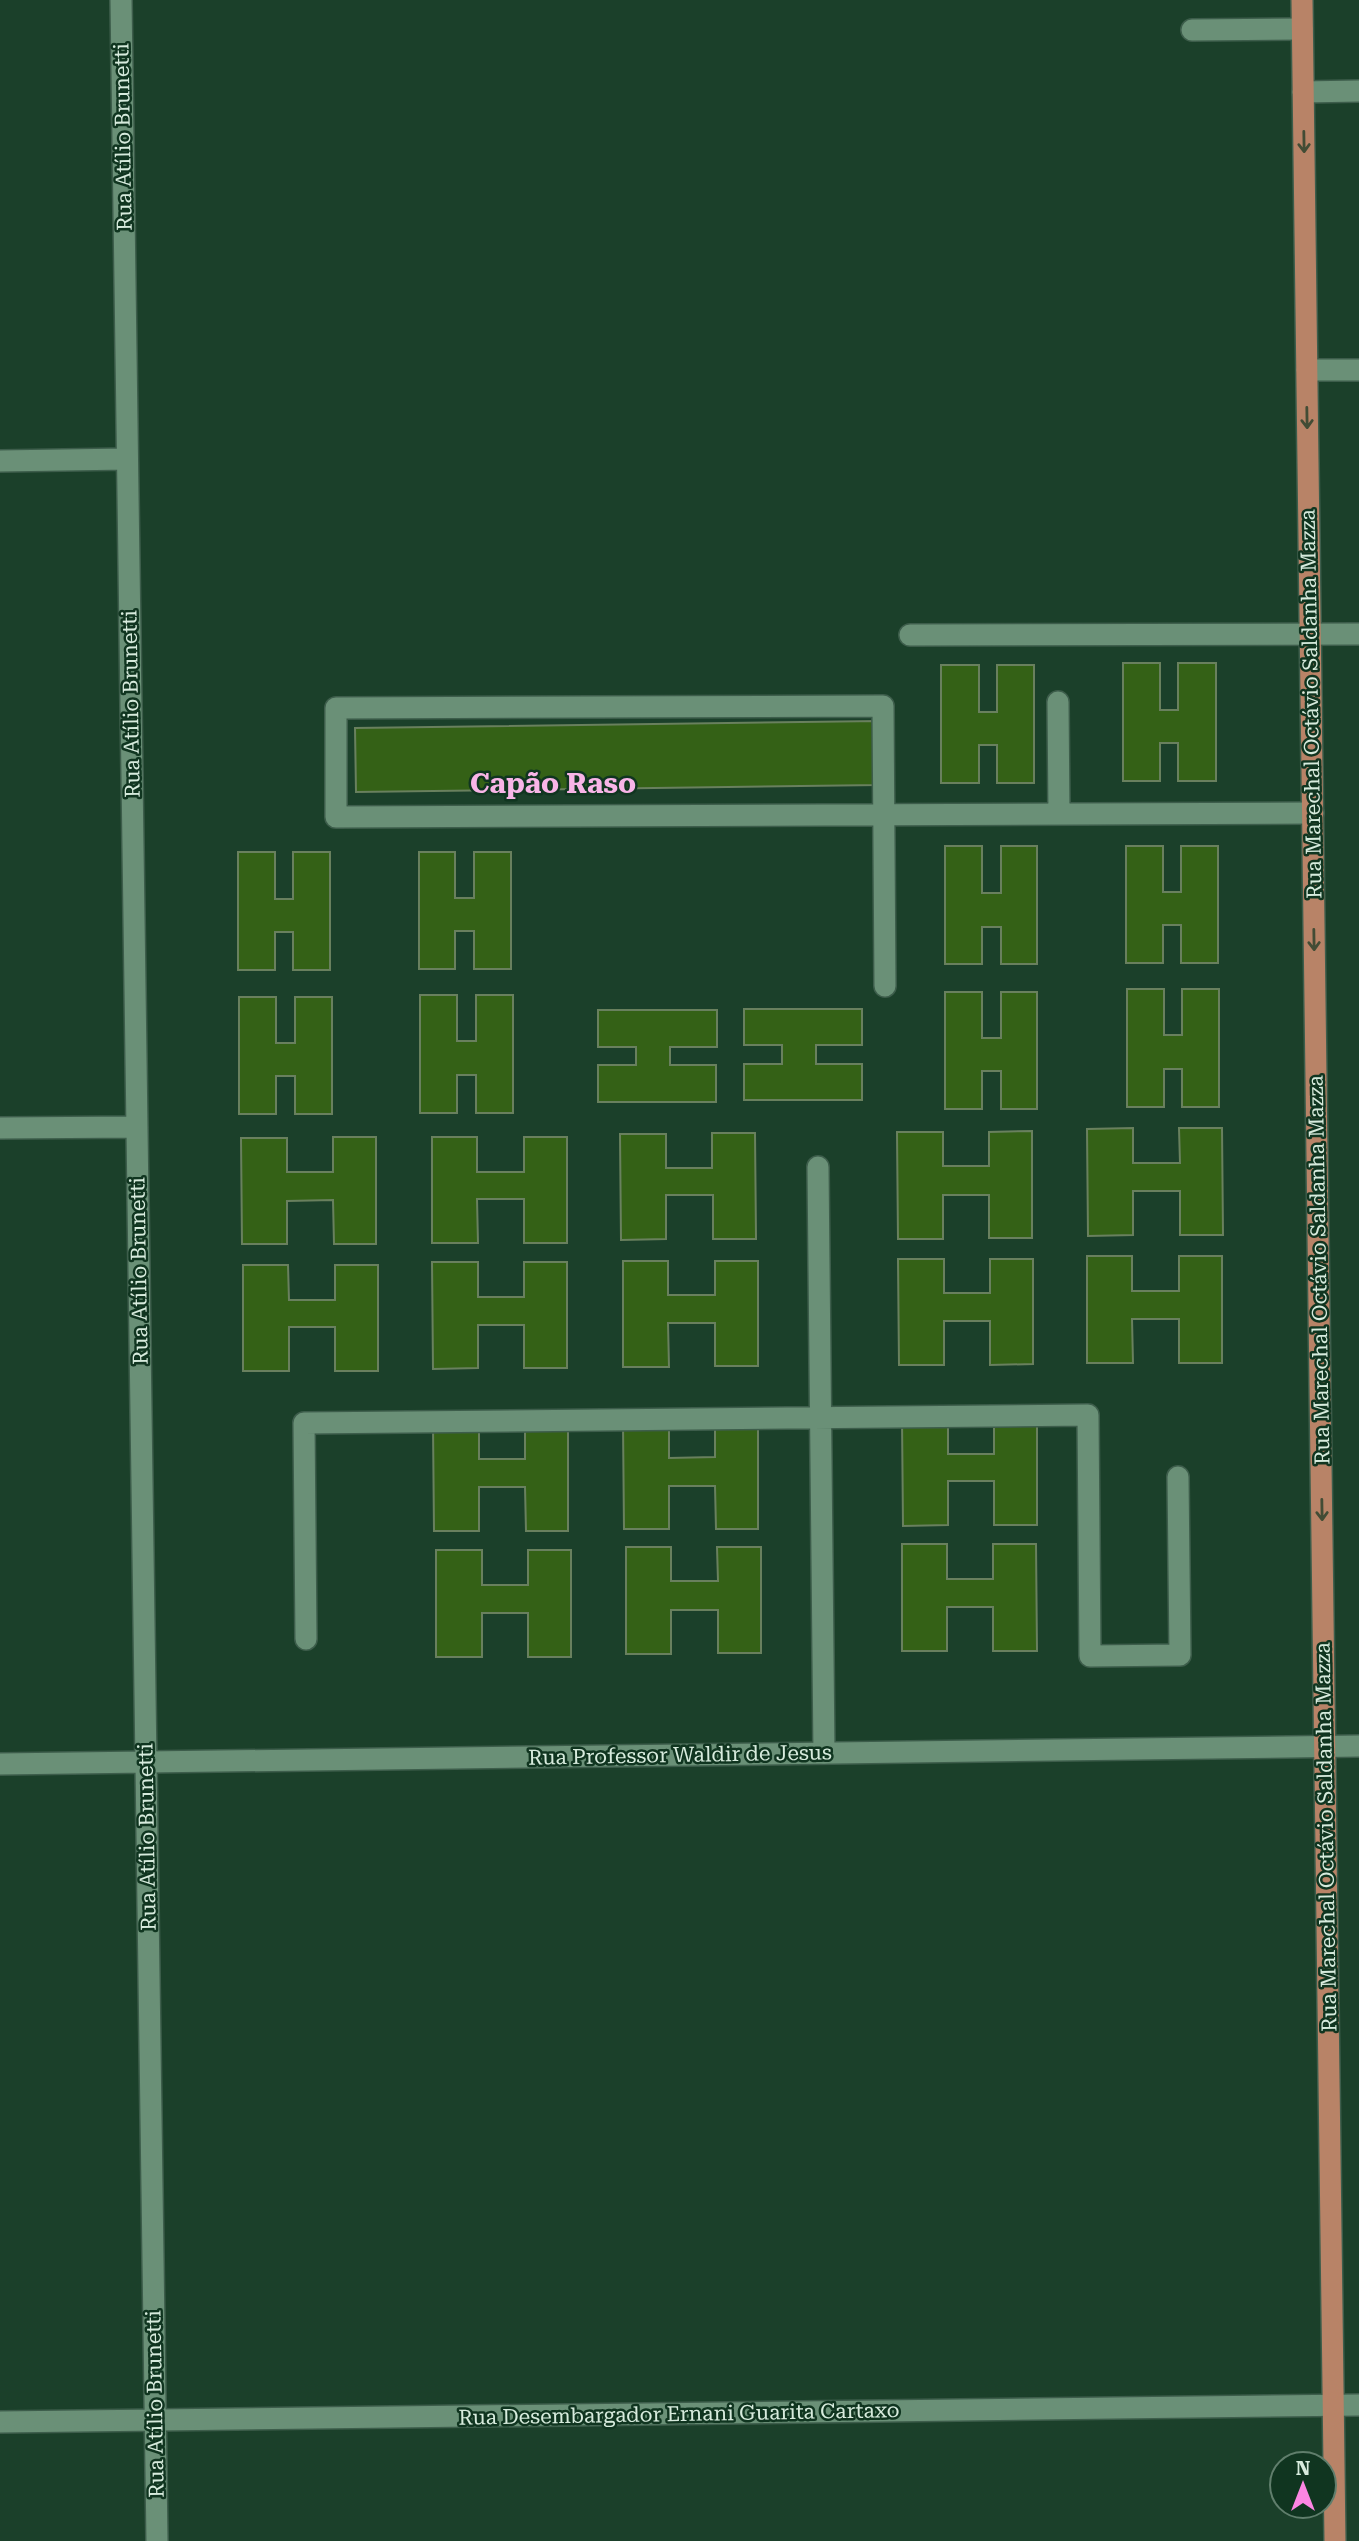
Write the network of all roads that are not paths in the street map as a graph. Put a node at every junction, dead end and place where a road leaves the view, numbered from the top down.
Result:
1 (121, 0) edge
2 (1302, 0) edge
3 (1302, 29) junction
4 (1192, 30) dead end
5 (1359, 91) edge
6 (1303, 92) junction
7 (1307, 370) junction
8 (1359, 370) edge
9 (127, 459) junction
10 (0, 461) edge
11 (1310, 634) junction
12 (1359, 634) edge
13 (910, 635) dead end
14 (1058, 702) dead end
15 (1313, 813) junction
16 (884, 814) junction
17 (1059, 814) junction
18 (885, 986) dead end
19 (137, 1127) junction
20 (0, 1128) edge
21 (818, 1167) dead end
22 (821, 1418) junction
23 (1178, 1477) dead end
24 (306, 1639) dead end
25 (1359, 1746) edge
26 (1325, 1747) junction
27 (824, 1753) junction
28 (146, 1762) junction
29 (0, 1764) edge
30 (1359, 2405) edge
31 (1333, 2406) junction
32 (156, 2420) junction
33 (0, 2422) edge
34 (158, 2541) edge
35 (1335, 2541) edge

1 - 9 street, Rua Atílio Brunetti
2 - 3 main road, Rua Marechal Octávio Saldanha Mazza
3 - 4 street
3 - 6 main road, Rua Marechal Octávio Saldanha Mazza
5 - 6 street
6 -> 7 main road, Rua Marechal Octávio Saldanha Mazza
7 - 8 street
7 -> 11 main road, Rua Marechal Octávio Saldanha Mazza
9 - 10 street
9 - 19 street, Rua Atílio Brunetti
11 - 12 street
11 - 13 street
11 - 15 main road, Rua Marechal Octávio Saldanha Mazza
14 - 17 street
15 - 17 street
15 -> 26 main road, Rua Marechal Octávio Saldanha Mazza
16 - 16 street
16 - 17 street
16 - 18 street
19 - 20 street
19 - 28 street, Rua Atílio Brunetti
21 - 22 street
22 - 23 street
22 - 24 street
22 - 27 street
25 - 26 street, Rua Professor Waldir de Jesus
26 - 27 street, Rua Professor Waldir de Jesus
26 - 31 main road, Rua Marechal Octávio Saldanha Mazza
27 - 28 street, Rua Professor Waldir de Jesus
28 - 29 street, Rua Professor Waldir de Jesus
28 - 32 street, Rua Atílio Brunetti
30 - 31 street, Rua Desembargador Ernani Guarita Cartaxo
31 - 32 street, Rua Desembargador Ernani Guarita Cartaxo
31 - 35 main road, Rua Marechal Octávio Saldanha Mazza
32 - 33 street, Rua Desembargador Ernani Guarita Cartaxo
32 - 34 street, Rua Atílio Brunetti

